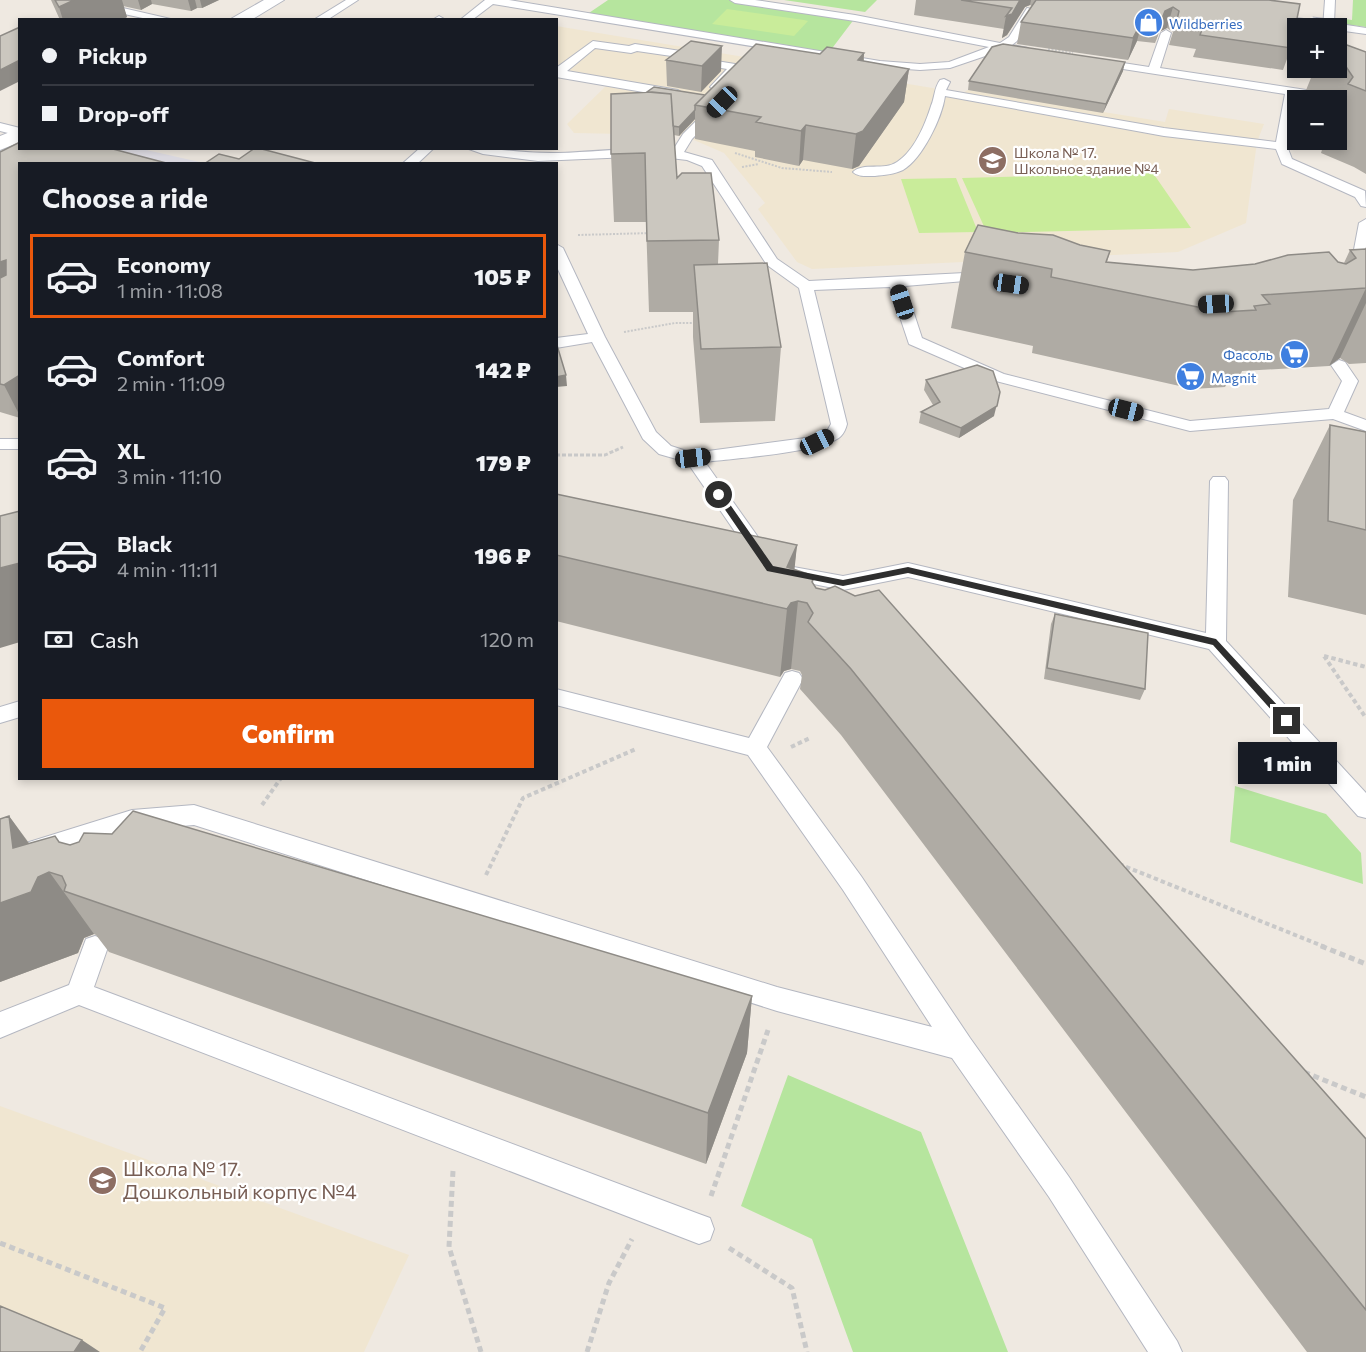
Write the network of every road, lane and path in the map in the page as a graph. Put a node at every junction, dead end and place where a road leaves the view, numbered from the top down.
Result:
1 (73, 0) edge
2 (135, 0) edge
3 (276, 0) edge
4 (353, 0) edge
5 (491, 0) edge
6 (735, 0) edge
7 (1330, 0) edge
8 (115, 10) junction
9 (1031, 10) edge
10 (1254, 15) edge
11 (159, 18) edge
12 (241, 18) edge
13 (321, 18) edge
14 (468, 18) edge
15 (1331, 18) edge
16 (1287, 20) edge
17 (664, 29) junction
18 (1347, 29) edge
19 (1366, 31) edge
20 (1166, 33) edge
21 (774, 47) junction
22 (1000, 47) junction
23 (645, 48) junction
24 (1037, 52) edge
25 (763, 59) edge
26 (1084, 60) edge
27 (950, 64) junction
28 (1154, 70) junction
29 (558, 73) edge
30 (558, 74) edge
31 (1287, 91) edge
32 (940, 92) junction
33 (722, 102) edge
34 (1347, 104) edge
35 (1362, 107) edge
36 (0, 127) edge
37 (1287, 129) edge
38 (18, 132) edge
39 (18, 134) edge
40 (0, 144) edge
41 (1281, 146) junction
42 (426, 150) edge
43 (492, 150) edge
44 (677, 154) junction
45 (555, 160) edge
46 (410, 162) edge
47 (737, 167) dead end
48 (859, 172) joint
49 (1366, 203) edge
50 (1366, 223) edge
51 (659, 233) edge
52 (562, 242) edge
53 (896, 282) junction
54 (1000, 282) edge
55 (1345, 285) edge
56 (806, 286) junction
57 (698, 323) edge
58 (597, 336) junction
59 (558, 343) edge
60 (1339, 365) dead end
61 (1335, 414) junction
62 (1366, 426) edge
63 (649, 435) junction
64 (0, 444) edge
65 (18, 444) edge
66 (558, 455) edge
67 (693, 458) junction
68 (1219, 481) dead end
69 (748, 564) edge
70 (771, 568) junction
71 (1216, 643) junction
72 (1366, 667) edge
73 (792, 680) dead end
74 (558, 698) edge
75 (18, 710) edge
76 (0, 715) edge
77 (1366, 718) edge
78 (683, 729) junction
79 (755, 748) junction
80 (1366, 808) edge
81 (0, 861) edge
82 (1116, 863) edge
83 (472, 903) junction
84 (95, 947) edge
85 (1366, 964) edge
86 (80, 993) junction
87 (0, 1025) edge
88 (960, 1047) junction
89 (759, 1062) dead end
90 (1296, 1068) edge
91 (1366, 1097) edge
92 (454, 1135) junction
93 (648, 1209) junction
94 (699, 1229) junction
95 (0, 1243) edge
96 (140, 1352) edge
97 (481, 1352) edge
98 (587, 1352) edge
99 (807, 1352) edge
100 (1166, 1352) edge

1 - 8 lane
2 - 8 lane
3 - 12 street
4 - 13 lane
5 - 14 lane
5 - 17 lane
6 - 22 lane
7 - 15 lane
8 - 11 lane
9 - 22 lane
10 - 16 lane, bridge
17 - 21 lane
17 - 23 lane
18 - 19 lane
20 - 28 lane
21 - 25 lane
21 - 27 lane
22 - 24 lane
22 - 27 lane
23 - 29 lane
23 - 30 lane
26 - 28 lane
27 - 32 lane
28 - 31 lane
32 - 41 lane
32 - 48 lane
33 - 44 lane
34 - 35 lane
36 - 38 lane
37 - 41 lane
39 - 40 street
41 - 49 lane
42 - 46 lane
43 - 45 lane
44 - 45 lane
44 - 56 lane
47 - 48 path
50 - 55 lane
51 - 52 path
52 - 58 lane
53 - 54 lane
53 - 56 lane
53 - 61 lane
56 - 67 lane
57 - 58 path
58 - 59 lane
58 - 63 lane
60 - 61 lane
61 - 62 lane
63 - 66 path
63 - 67 lane
64 - 65 lane
67 - 70 lane
68 - 71 lane
69 - 70 lane
70 - 71 lane
71 - 80 lane
72 - 77 path
73 - 79 lane
74 - 78 lane
75 - 76 lane
78 - 79 lane
78 - 83 path
79 - 88 lane
81 - 83 lane
82 - 85 path
83 - 88 lane
84 - 86 lane
86 - 87 lane
86 - 92 lane
88 - 100 lane
89 - 94 path
90 - 91 path
92 - 93 lane
92 - 97 path
93 - 94 lane
93 - 98 path
94 - 99 path
95 - 96 path

